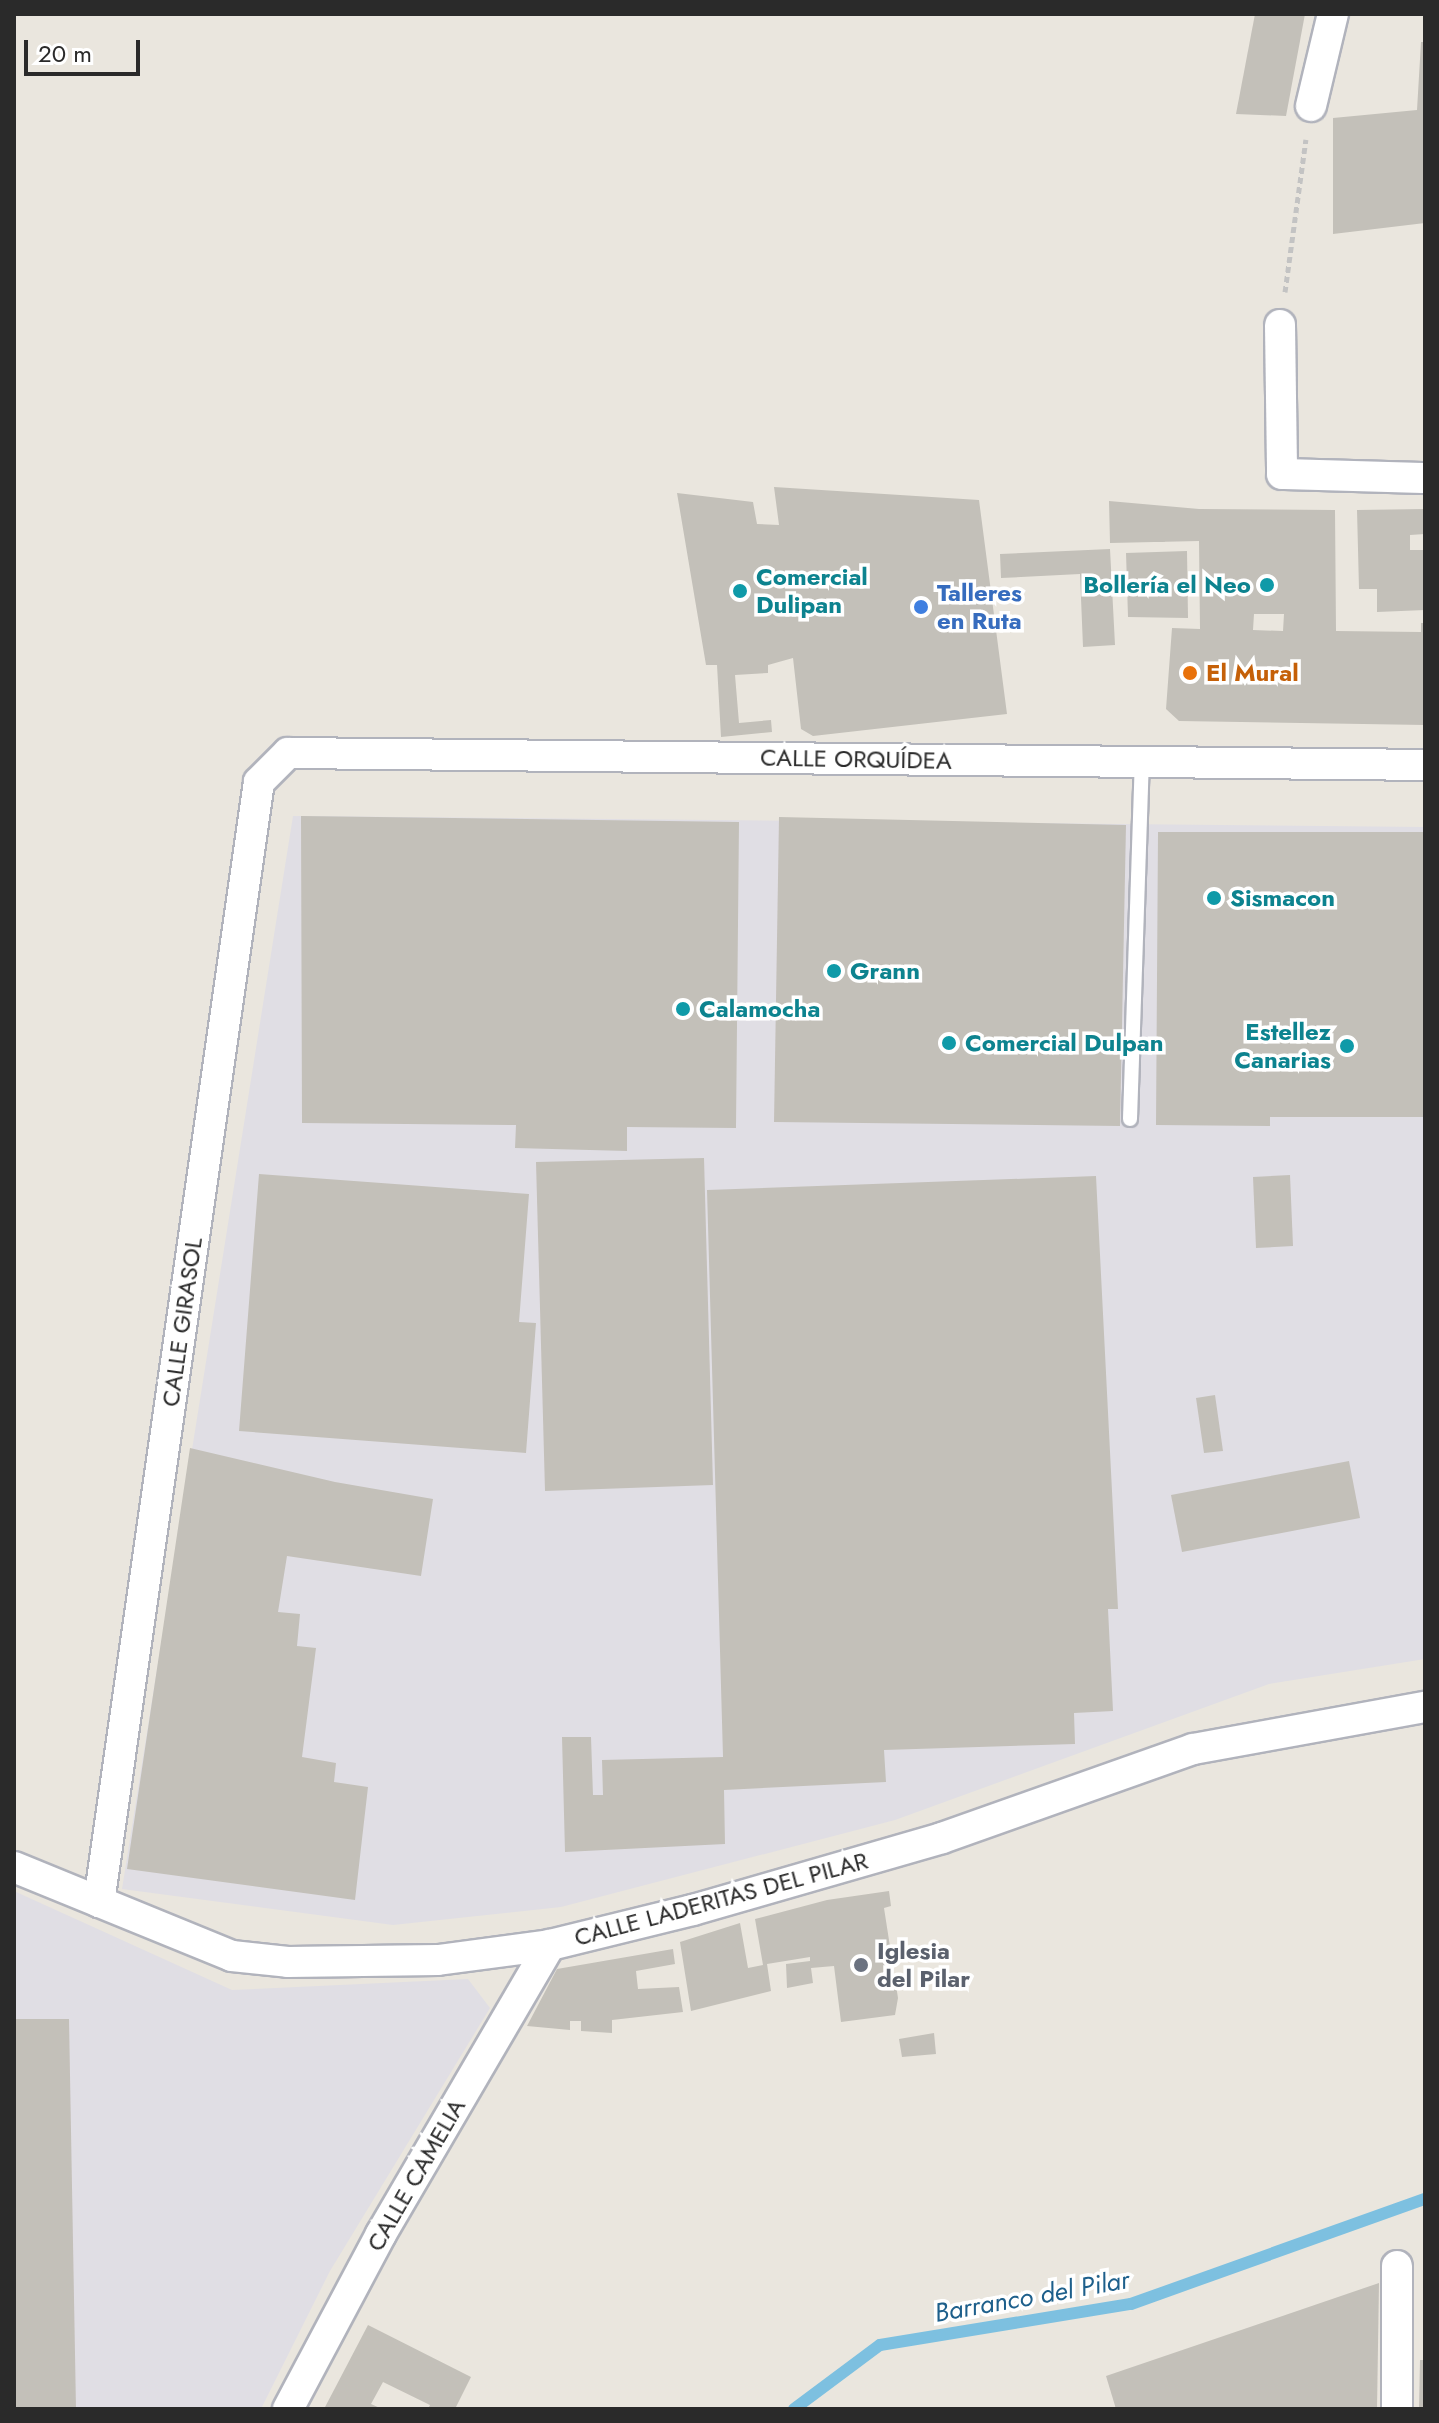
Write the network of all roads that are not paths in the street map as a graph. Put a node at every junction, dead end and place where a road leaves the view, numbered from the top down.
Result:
1 (1333, 14) edge
2 (1311, 106) road end
3 (1280, 325) road end
4 (1425, 478) edge
5 (288, 753) joint
6 (1142, 762) junction
7 (1425, 765) edge
8 (1130, 1119) dead end
9 (1425, 1707) edge
10 (14, 1867) edge
11 (99, 1902) junction
12 (550, 1945) junction
13 (1397, 2266) dead end
14 (288, 2409) edge
15 (1397, 2409) edge

1 - 2 street
3 - 4 street
5 - 6 street, CALLE ORQUÍDEA
5 - 11 street, CALLE GIRASOL
6 - 7 street, CALLE ORQUÍDEA
6 - 8 lane
9 - 12 street, CALLE LADERITAS DEL PILAR
10 - 11 street, CALLE LADERITAS DEL PILAR
11 - 12 street, CALLE LADERITAS DEL PILAR
12 - 14 street, CALLE CAMELIA
13 - 15 street

